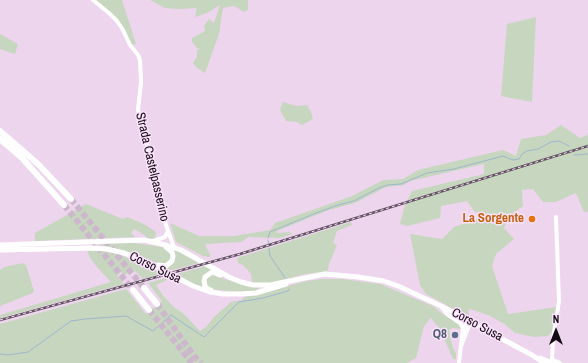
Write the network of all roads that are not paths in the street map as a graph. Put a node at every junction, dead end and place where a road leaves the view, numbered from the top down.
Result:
1 (93, 0) edge
2 (0, 132) edge
3 (0, 139) edge
4 (71, 199) tunnel mouth
5 (64, 205) tunnel mouth
6 (556, 217) dead end
7 (168, 231) junction
8 (151, 241) junction
9 (0, 245) edge
10 (174, 247) junction
11 (0, 250) edge
12 (136, 258) junction
13 (306, 277) junction
14 (242, 282) junction
15 (144, 288) tunnel mouth
16 (133, 290) tunnel mouth
17 (232, 294) junction
18 (157, 304) tunnel mouth
19 (441, 306) junction
20 (149, 310) tunnel mouth
21 (471, 322) junction
22 (463, 328) junction
23 (460, 348) junction
24 (553, 350) junction
25 (532, 355) junction
26 (551, 362) edge
27 (458, 363) edge
28 (544, 363) edge
29 (559, 363) edge

1 - 7 street, Strada Castelpasserino
2 - 4 highway
3 - 5 highway
6 - 24 street
7 - 8 street, Strada Castelpasserino
7 - 10 street, Strada Castelpasserino
8 - 9 main road, Corso Susa
8 - 10 main road, Corso Susa
8 - 12 main road
10 - 14 main road, Corso Susa
11 - 12 main road, Corso Susa
12 - 17 main road, Corso Susa
13 - 14 main road, Corso Susa
13 - 17 main road, Corso Susa
13 - 19 main road, Corso Susa
14 - 17 main road
15 - 18 highway
16 - 20 highway
19 - 21 main road, Corso Susa
19 - 22 street
21 - 22 street
21 - 23 street
21 - 25 main road, Corso Susa
22 - 23 street
23 - 27 street
24 - 26 street
24 - 29 street
25 - 26 main road, Corso Susa
25 - 28 main road, Corso Susa
26 - 29 main road, Corso Susa

